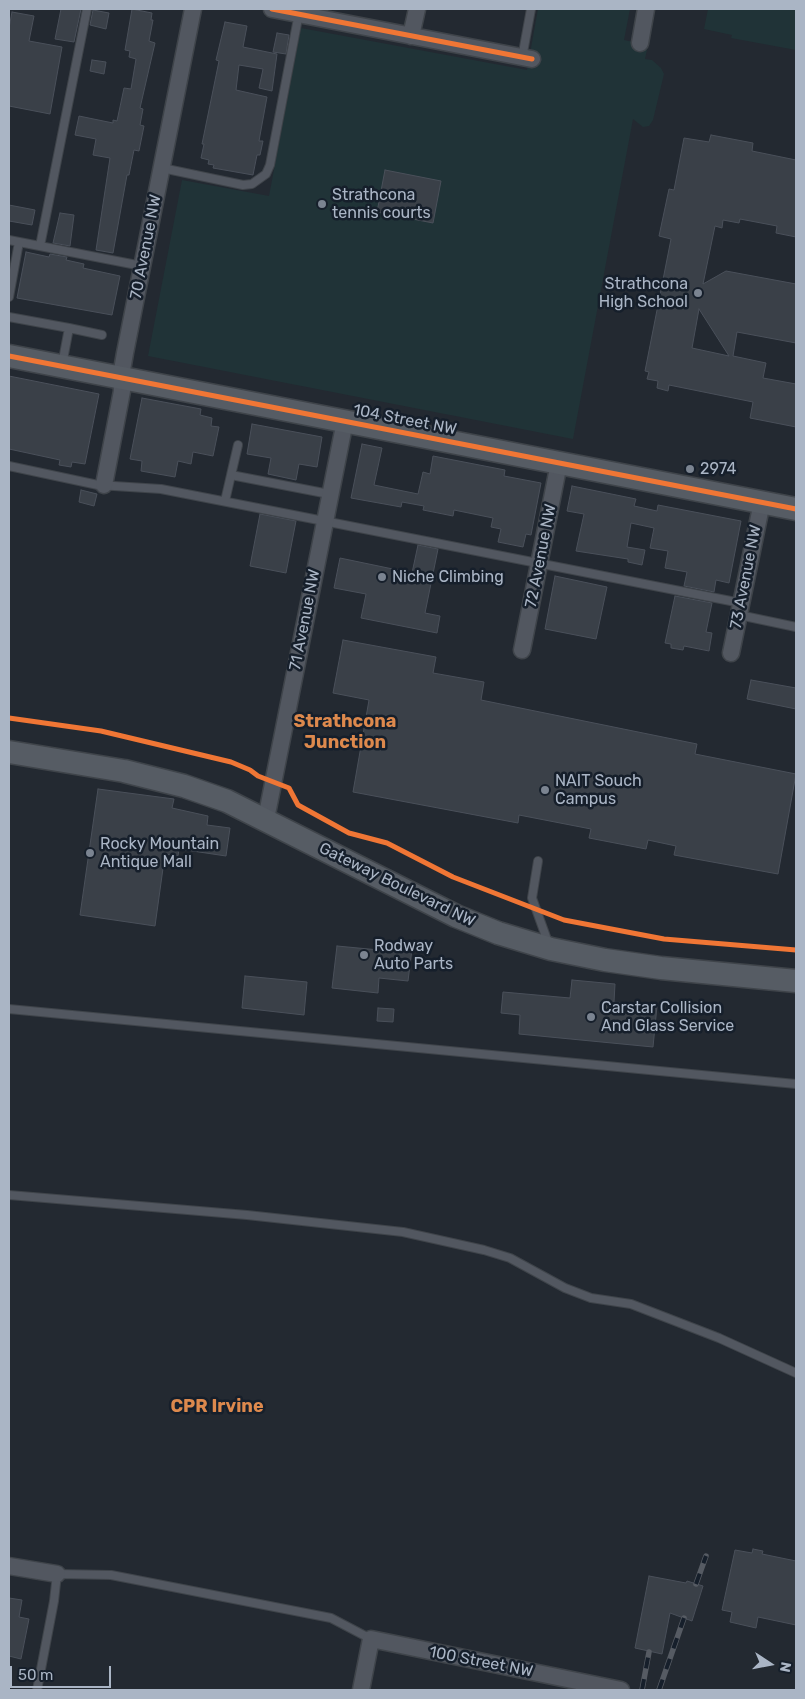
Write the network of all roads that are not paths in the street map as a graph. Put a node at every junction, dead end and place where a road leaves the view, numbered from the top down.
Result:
1 (87, 9) edge
2 (193, 9) edge
3 (272, 9) edge
4 (417, 9) edge
5 (531, 9) edge
6 (646, 9) edge
7 (299, 11) edge
8 (412, 36) junction
9 (640, 43) dead end
10 (527, 58) joint
11 (162, 168) junction
12 (9, 240) edge
13 (19, 242) junction
14 (40, 246) junction
15 (142, 266) junction
16 (9, 297) edge
17 (9, 317) edge
18 (69, 328) junction
19 (102, 335) dead end
20 (9, 356) edge
21 (62, 366) junction
22 (120, 376) junction
23 (344, 421) junction
24 (238, 444) dead end
25 (559, 463) junction
26 (9, 466) edge
27 (231, 475) junction
28 (104, 485) junction
29 (330, 494) junction
30 (226, 502) junction
31 (762, 502) junction
32 (796, 509) edge
33 (325, 521) junction
34 (540, 563) junction
35 (740, 609) junction
36 (796, 627) edge
37 (522, 650) dead end
38 (731, 653) dead end
39 (9, 752) edge
40 (266, 819) junction
41 (538, 861) dead end
42 (551, 949) junction
43 (796, 981) edge
44 (9, 1009) edge
45 (796, 1084) edge
46 (9, 1195) edge
47 (796, 1373) edge
48 (9, 1566) edge
49 (57, 1574) junction
50 (371, 1640) junction
51 (37, 1690) edge
52 (361, 1690) edge
53 (622, 1690) edge

1 - 14 lane
2 - 11 street, 70 Avenue NW
3 - 7 street
4 - 8 street
5 - 10 lane
6 - 9 street
7 - 8 street
7 - 11 lane
8 - 10 street
11 - 15 street, 70 Avenue NW
12 - 13 lane
13 - 14 lane
13 - 16 lane
14 - 15 lane
15 - 22 street, 70 Avenue NW
17 - 18 lane
18 - 19 lane
18 - 21 lane
20 - 21 main road, 104 Street NW
21 - 22 main road, 104 Street NW
22 - 23 main road, 104 Street NW
22 - 28 street, 70 Avenue NW
23 - 25 main road, 104 Street NW
23 - 29 street, 71 Avenue NW
24 - 27 lane
25 - 31 main road, 104 Street NW
25 - 34 street, 72 Avenue NW
26 - 28 lane
27 - 29 lane
27 - 30 lane
28 - 30 lane
29 - 33 street, 71 Avenue NW
30 - 33 lane
31 - 32 main road, 104 Street NW
31 - 35 street, 73 Avenue NW
33 - 34 lane
33 - 40 street, 71 Avenue NW
34 - 35 lane
34 - 37 street, 72 Avenue NW
35 - 36 lane
35 - 38 street, 73 Avenue NW
39 - 40 main road, Gateway Boulevard NW
40 - 42 main road, Gateway Boulevard NW
41 - 42 lane
42 - 43 main road, Gateway Boulevard NW
44 - 45 lane
46 - 47 lane
48 - 49 street
49 - 50 lane
49 - 51 lane
50 - 52 street
50 - 53 street, 100 Street NW

